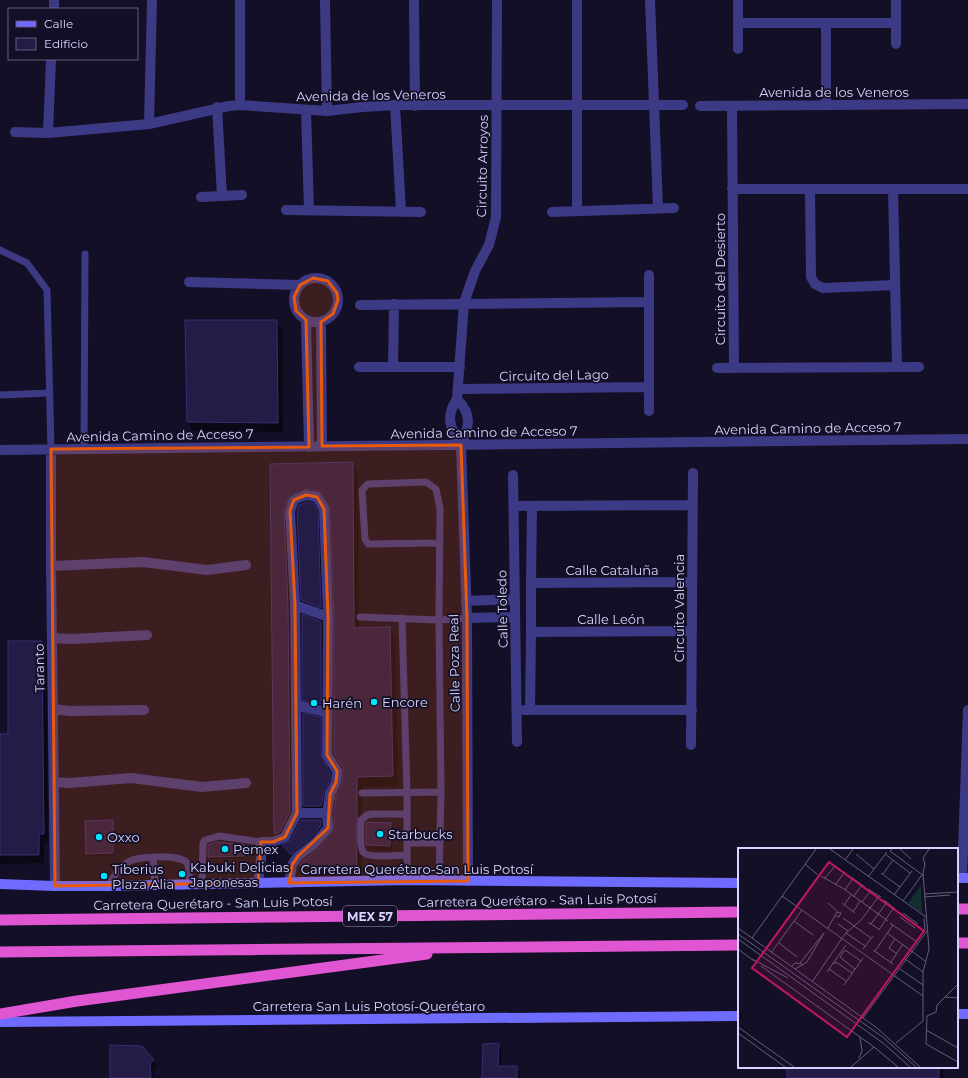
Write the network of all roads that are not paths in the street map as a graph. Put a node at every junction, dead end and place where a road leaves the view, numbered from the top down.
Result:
1 (152, 0) edge
2 (240, 0) edge
3 (325, 0) edge
4 (414, 0) edge
5 (497, 0) edge
6 (576, 0) edge
7 (650, 0) edge
8 (738, 0) edge
9 (896, 0) edge
10 (738, 23) junction
11 (826, 23) junction
12 (896, 23) junction
13 (896, 44) dead end
14 (738, 49) dead end
15 (52, 60) edge
16 (968, 104) edge
17 (240, 105) junction
18 (394, 105) junction
19 (654, 105) junction
20 (683, 105) dead end
21 (826, 105) junction
22 (414, 106) junction
23 (497, 106) junction
24 (577, 106) junction
25 (700, 106) dead end
26 (732, 106) junction
27 (217, 107) junction
28 (306, 111) junction
29 (327, 112) junction
30 (149, 124) junction
31 (15, 132) dead end
32 (48, 132) junction
33 (732, 189) junction
34 (810, 189) junction
35 (894, 189) junction
36 (968, 189) edge
37 (242, 195) dead end
38 (222, 196) junction
39 (201, 197) dead end
40 (658, 208) junction
41 (674, 208) dead end
42 (286, 210) dead end
43 (309, 210) junction
44 (577, 211) junction
45 (401, 212) junction
46 (421, 212) dead end
47 (552, 212) dead end
48 (0, 250) edge
49 (85, 254) dead end
50 (649, 275) dead end
51 (189, 282) dead end
52 (300, 285) junction
53 (895, 285) junction
54 (649, 302) junction
55 (464, 303) junction
56 (394, 304) junction
57 (360, 305) dead end
58 (306, 320) junction
59 (321, 322) junction
60 (359, 367) dead end
61 (393, 367) junction
62 (460, 367) junction
63 (897, 367) junction
64 (919, 367) dead end
65 (717, 368) dead end
66 (734, 368) junction
67 (649, 387) junction
68 (321, 390) junction
69 (308, 391) junction
70 (50, 393) junction
71 (458, 394) junction
72 (0, 395) edge
73 (649, 411) dead end
74 (968, 439) edge
75 (461, 445) junction
76 (322, 446) junction
77 (309, 447) junction
78 (51, 449) junction
79 (84, 449) junction
80 (0, 450) edge
81 (692, 473) dead end
82 (513, 475) dead end
83 (692, 505) junction
84 (514, 506) junction
85 (532, 506) junction
86 (440, 543) junction
87 (246, 564) dead end
88 (51, 566) junction
89 (692, 582) junction
90 (531, 583) junction
91 (515, 599) junction
92 (466, 601) junction
93 (295, 605) junction
94 (515, 616) junction
95 (328, 617) junction
96 (360, 617) dead end
97 (402, 618) junction
98 (467, 618) junction
99 (439, 620) junction
100 (692, 631) junction
101 (531, 632) junction
102 (147, 635) dead end
103 (52, 638) junction
104 (296, 705) junction
105 (53, 710) junction
106 (144, 710) dead end
107 (516, 710) junction
108 (530, 710) junction
109 (692, 710) junction
110 (968, 710) edge
111 (327, 712) junction
112 (517, 742) dead end
113 (691, 746) dead end
114 (54, 782) junction
115 (246, 783) dead end
116 (440, 792) junction
117 (362, 793) dead end
118 (407, 793) junction
119 (966, 804) edge
120 (297, 813) junction
121 (328, 813) junction
122 (407, 814) junction
123 (261, 842) junction
124 (407, 843) junction
125 (440, 843) junction
126 (407, 855) junction
127 (153, 857) junction
128 (962, 878) edge
129 (407, 880) junction
130 (439, 880) junction
131 (468, 881) junction
132 (258, 883) junction
133 (289, 883) junction
134 (738, 883) edge
135 (0, 884) edge
136 (190, 884) junction
137 (202, 884) junction
138 (155, 885) junction
139 (55, 886) junction
140 (109, 886) junction
141 (738, 912) edge
142 (0, 920) edge
143 (738, 945) edge
144 (473, 948) junction
145 (0, 952) edge
146 (0, 1014) edge
147 (738, 1016) edge
148 (0, 1022) edge

1 - 30 street
2 - 17 street
3 - 29 street
4 - 22 street
5 - 23 street, Circuito Arroyos
6 - 24 street
7 - 19 street
8 - 10 street
9 - 12 street
10 - 11 street
10 - 14 street
11 - 12 street
11 - 21 street
12 - 13 street
15 - 32 street
16 - 21 street, Avenida de los Veneros
17 - 27 street, Avenida de los Veneros
17 - 28 street, Avenida de los Veneros
18 - 22 street, Avenida de los Veneros
18 - 29 street, Avenida de los Veneros
18 - 45 street
19 - 20 street, Avenida de los Veneros
19 - 24 street, Avenida de los Veneros
19 - 40 street
21 - 26 street, Avenida de los Veneros
22 - 23 street, Avenida de los Veneros
23 - 24 street, Avenida de los Veneros
23 - 55 street, Circuito Arroyos
24 - 44 street
25 - 26 street, Avenida de los Veneros
26 - 33 street, Circuito del Desierto
27 - 30 street, Avenida de los Veneros
27 - 38 street
28 - 29 street, Avenida de los Veneros
28 - 43 street
30 - 32 street, Avenida de los Veneros
31 - 32 street, Avenida de los Veneros
33 - 34 street
33 - 66 street, Circuito del Desierto
34 - 35 street
34 - 53 street
35 - 36 street
35 - 53 street
37 - 38 street
38 - 39 street
40 - 41 street
40 - 44 street
42 - 43 street
43 - 45 street
44 - 47 street
45 - 46 street
48 - 70 lane
49 - 79 lane
50 - 54 street
51 - 52 street
52 - 58 street
52 - 59 street
53 - 63 street
54 - 55 street
54 - 67 street
55 - 56 street
55 - 62 street, Circuito Arroyos
56 - 57 street
56 - 61 street
58 - 59 street
58 - 69 street
59 - 68 street
60 - 61 street
61 - 62 street
62 - 71 street, Circuito Arroyos
63 - 64 street
63 - 66 street
65 - 66 street
67 - 71 street, Circuito del Lago
67 - 73 street
68 - 69 street
68 - 76 street
69 - 77 street
70 - 72 lane
70 - 78 lane
71 - 75 street
71 - 75 street, Circuito Arroyos
74 - 75 street, Avenida Camino de Acceso 7
75 - 76 street, Avenida Camino de Acceso 7
75 - 92 street, Calle Poza Real
76 - 77 street, Avenida Camino de Acceso 7
77 - 79 street, Avenida Camino de Acceso 7
78 - 79 street, Avenida Camino de Acceso 7
78 - 80 street, Avenida Camino de Acceso 7
78 - 88 street, Taranto
81 - 83 street, Circuito Valencia
82 - 84 street, Calle Toledo
83 - 85 street
83 - 89 street, Circuito Valencia
84 - 85 street
84 - 91 street, Calle Toledo
85 - 90 street
86 - 86 lane
86 - 99 lane
87 - 88 street
88 - 103 street, Taranto
89 - 90 street, Calle Cataluña
89 - 100 street, Circuito Valencia
90 - 101 street
91 - 92 street
91 - 94 street, Calle Toledo
92 - 98 street, Calle Poza Real
93 - 95 street
93 - 95 street
93 - 104 street
94 - 98 street
94 - 107 street, Calle Toledo
95 - 111 street
96 - 97 lane
97 - 99 lane
97 - 118 lane
98 - 99 lane
98 - 131 street, Calle Poza Real
99 - 116 lane
100 - 101 street, Calle León
100 - 109 street, Circuito Valencia
101 - 108 street
102 - 103 street
103 - 105 street, Taranto
104 - 111 street
104 - 120 street
105 - 106 street
105 - 114 street, Taranto
107 - 108 street
107 - 112 street, Calle Toledo
108 - 109 street
109 - 113 street, Circuito Valencia
110 - 119 street
111 - 121 street
114 - 115 street
114 - 139 street, Taranto
116 - 118 lane
116 - 125 lane
117 - 118 lane
118 - 122 lane
119 - 128 street
120 - 121 street
120 - 123 street
121 - 133 street
122 - 124 lane
122 - 126 lane
123 - 132 street
123 - 137 lane
124 - 125 lane
124 - 126 lane
125 - 130 lane
126 - 129 lane
127 - 136 lane
127 - 138 lane
127 - 140 lane
129 - 130 main road, Carretera Querétaro-San Luis Potosí
129 - 133 main road, Carretera Querétaro-San Luis Potosí
130 - 131 main road, Carretera Querétaro-San Luis Potosí
131 - 134 main road, Carretera Querétaro-San Luis Potosí
132 - 133 main road, Carretera Querétaro-San Luis Potosí
132 - 137 main road, Carretera Querétaro-San Luis Potosí
135 - 139 main road, Carretera Querétaro-San Luis Potosí
136 - 137 main road, Carretera Querétaro-San Luis Potosí
136 - 138 main road, Carretera Querétaro-San Luis Potosí
138 - 140 main road, Carretera Querétaro-San Luis Potosí
139 - 140 main road, Carretera Querétaro-San Luis Potosí
141 - 142 highway, Carretera Querétaro - San Luis Potosí / MEX 57
143 - 144 highway
144 - 145 highway
144 - 146 highway
147 - 148 main road, Carretera San Luis Potosí-Querétaro

